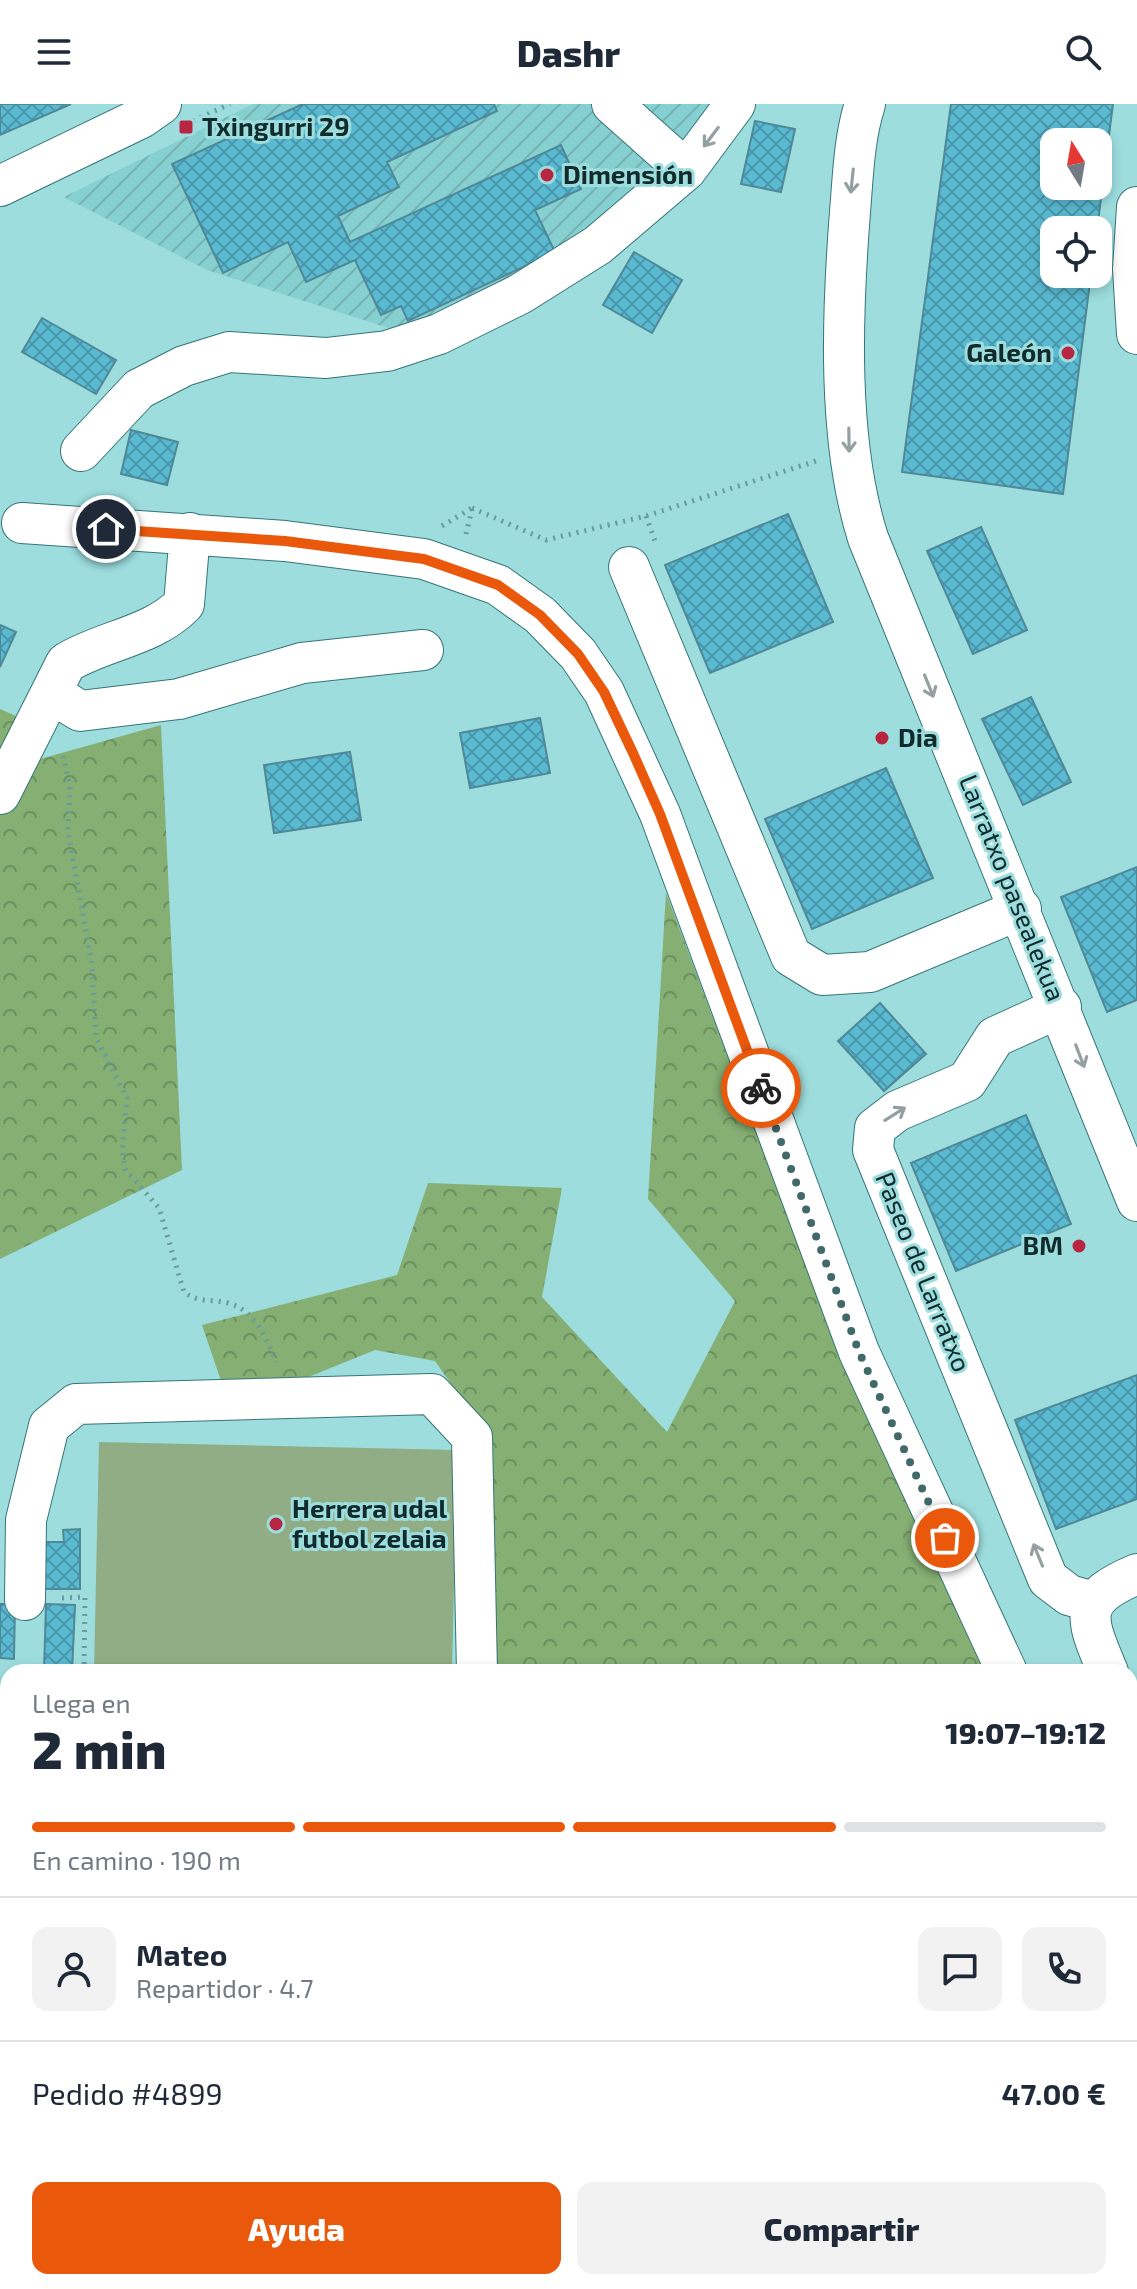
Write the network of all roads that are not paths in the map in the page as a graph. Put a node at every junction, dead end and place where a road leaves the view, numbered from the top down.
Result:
1 (194, 104) edge
2 (612, 104) edge
3 (735, 104) edge
4 (865, 104) edge
5 (151, 111) edge
6 (686, 170) junction
7 (0, 186) edge
8 (1137, 207) edge
9 (1137, 334) edge
10 (81, 451) dead end
11 (11, 522) edge
12 (190, 544) junction
13 (629, 567) dead end
14 (423, 650) dead end
15 (66, 702) junction
16 (0, 794) edge
17 (1021, 909) junction
18 (1061, 1007) junction
19 (1137, 1201) edge
20 (1137, 1574) edge
21 (25, 1600) road end
22 (1093, 1602) junction
23 (477, 1664) edge
24 (1003, 1664) edge
25 (1105, 1664) edge

1 - 5 street
2 - 6 street
3 -> 6 street
4 -> 17 street, Larratxo pasealekua
5 - 7 street
6 - 10 street
8 - 9 street
11 - 12 street
12 - 15 street
12 - 24 street
13 - 17 street
14 - 15 street
15 - 16 street
17 - 18 street, Larratxo pasealekua
18 -> 19 street, Larratxo pasealekua
22 -> 18 street, Paseo de Larratxo
20 - 22 street
21 - 23 street
22 - 25 street

